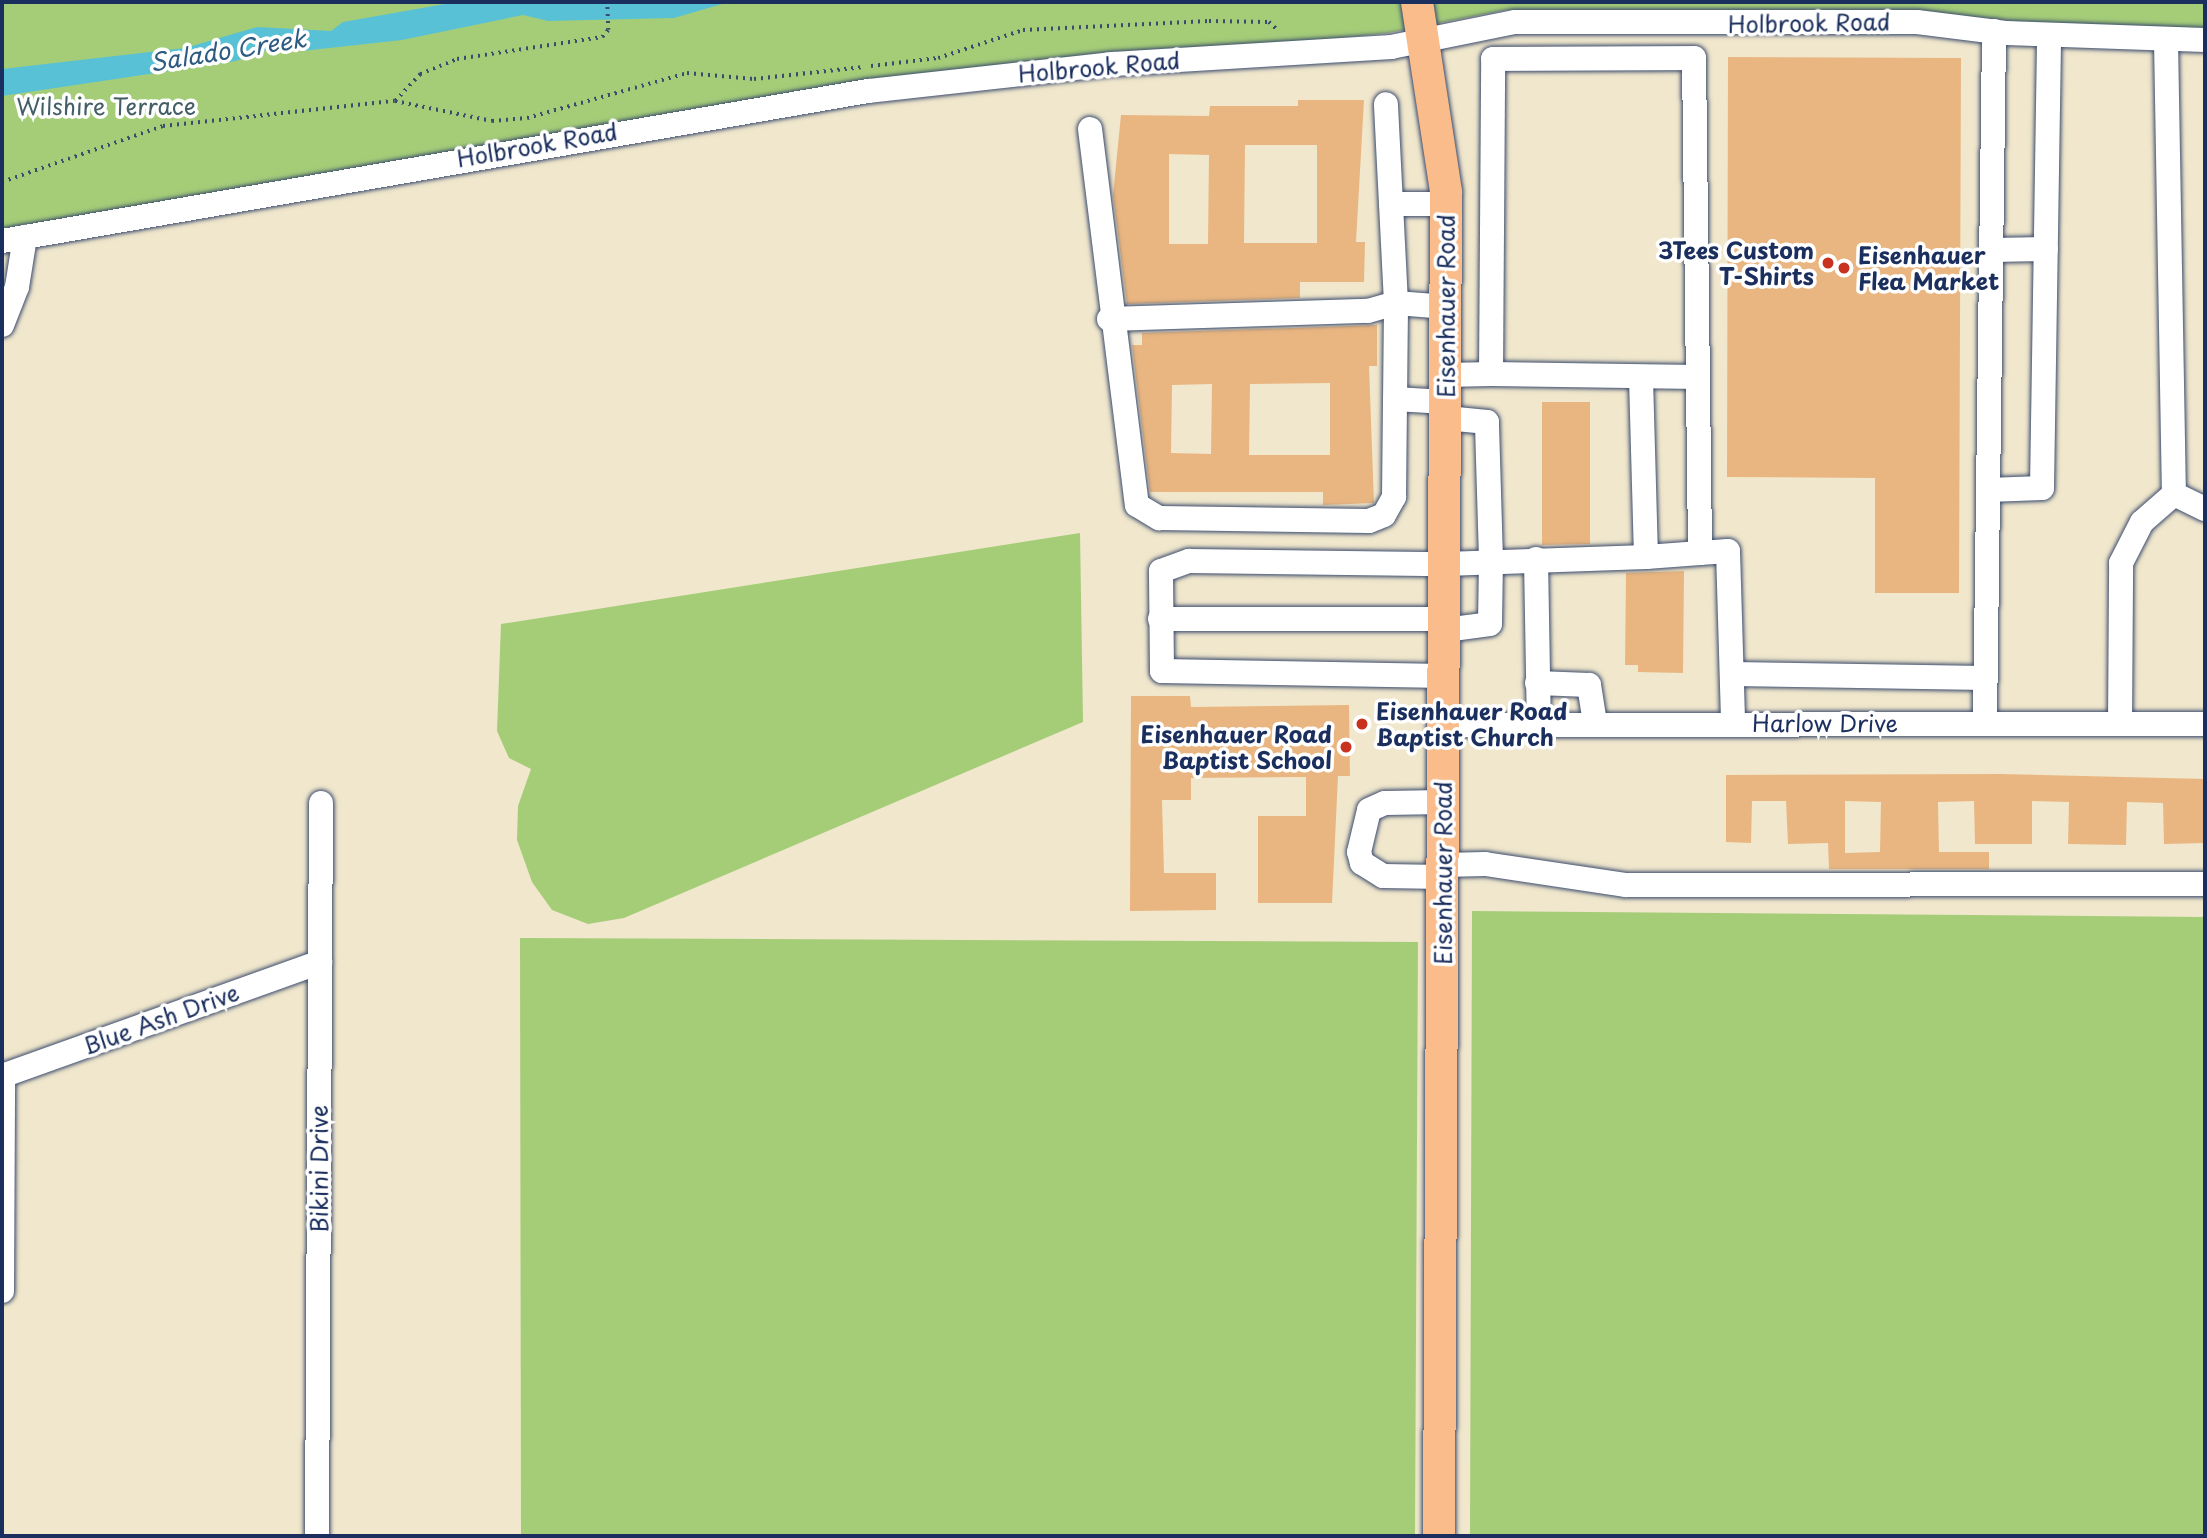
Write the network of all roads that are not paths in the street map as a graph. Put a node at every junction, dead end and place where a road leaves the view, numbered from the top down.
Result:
1 (1418, 5) edge
2 (1695, 25) junction
3 (1643, 26) junction
4 (1994, 31) junction
5 (2049, 35) junction
6 (1427, 39) junction
7 (2166, 40) junction
8 (2205, 40) edge
9 (1642, 57) junction
10 (1694, 58) junction
11 (1386, 104) dead end
12 (1090, 129) dead end
13 (1391, 204) junction
14 (1446, 204) junction
15 (13, 239) edge
16 (2046, 249) junction
17 (1991, 250) junction
18 (1396, 303) junction
19 (1447, 307) junction
20 (1109, 319) junction
21 (2, 325) edge
22 (1491, 374) junction
23 (1641, 377) junction
24 (1698, 377) junction
25 (1395, 398) junction
26 (1446, 398) junction
27 (1988, 490) junction
28 (2174, 494) junction
29 (2205, 509) edge
30 (1700, 553) junction
31 (1646, 557) junction
32 (1536, 559) junction
33 (1491, 560) junction
34 (1445, 564) junction
35 (1160, 619) junction
36 (1445, 624) junction
37 (1733, 674) junction
38 (1445, 676) junction
39 (1985, 678) junction
40 (1537, 683) junction
41 (1733, 722) junction
42 (1985, 723) junction
43 (1595, 724) junction
44 (2120, 724) junction
45 (2205, 724) edge
46 (1444, 725) junction
47 (1538, 725) junction
48 (1444, 802) junction
49 (321, 803) dead end
50 (1443, 871) junction
51 (2205, 884) edge
52 (320, 962) junction
53 (2, 1076) edge
54 (2, 1291) edge
55 (317, 1536) edge
56 (1439, 1536) edge

1 - 6 main road, Eisenhauer Road
2 - 3 street, Holbrook Road
2 - 4 street, Holbrook Road
2 - 10 street
3 - 6 street, Holbrook Road
3 - 9 street
4 - 5 street, Holbrook Road
4 - 17 street
5 - 7 street, Holbrook Road
5 - 16 street
6 - 14 main road, Eisenhauer Road
6 - 15 street, Holbrook Road
7 - 8 street, Holbrook Road
7 - 28 street
9 - 10 street
9 - 22 street
10 - 24 street
11 - 13 street
12 - 20 street
13 - 14 street
13 - 18 street
14 - 19 main road, Eisenhauer Road
15 - 21 street
16 - 17 street
16 - 27 street
17 - 27 street
18 - 19 street
18 - 20 street
18 - 25 street
19 - 26 main road, Eisenhauer Road
20 - 25 street
22 - 23 street
22 - 26 street
23 - 24 street
23 - 31 street
24 - 30 street
25 - 26 street
26 - 33 street
26 - 34 main road, Eisenhauer Road
27 - 39 street
28 - 29 street
28 - 44 street
30 - 31 street
30 - 37 street
31 - 32 street
32 - 33 street
32 - 40 street
33 - 34 street
33 - 36 street
34 - 35 street
34 - 36 main road, Eisenhauer Road
35 - 36 street
35 - 38 street
36 - 38 main road, Eisenhauer Road
37 - 39 street
37 - 41 street
38 - 46 main road, Eisenhauer Road
39 - 42 street
40 - 43 street
40 - 47 street
41 - 42 street, Harlow Drive
41 - 43 street, Harlow Drive
42 - 44 street, Harlow Drive
43 - 47 street, Harlow Drive
44 - 45 street, Harlow Drive
46 - 47 street, Harlow Drive
46 - 48 main road, Eisenhauer Road
48 - 50 main road, Eisenhauer Road
48 - 50 street
49 - 52 street, Bikini Drive
50 - 51 street
50 - 56 main road, Eisenhauer Road
52 - 53 street, Blue Ash Drive
52 - 55 street, Bikini Drive
53 - 54 street

